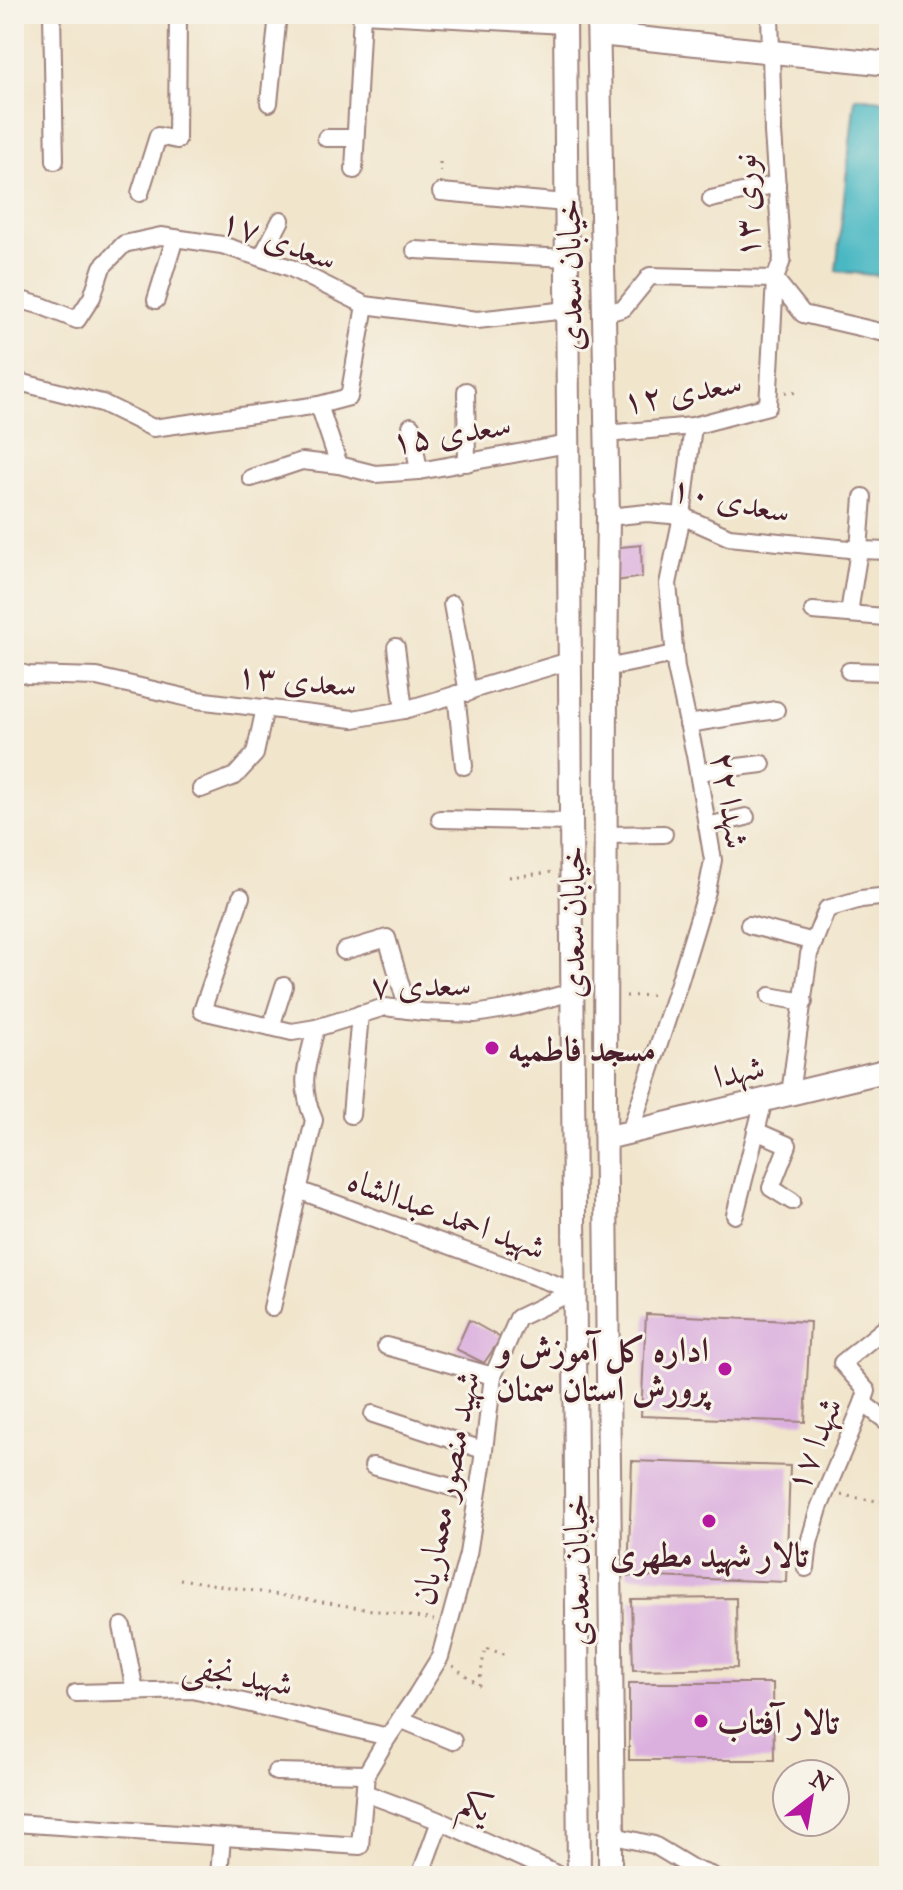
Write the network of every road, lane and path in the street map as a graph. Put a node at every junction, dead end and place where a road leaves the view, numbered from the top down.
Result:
1 (52, 14) edge
2 (178, 14) edge
3 (278, 14) edge
4 (362, 14) edge
5 (770, 14) edge
6 (565, 20) edge
7 (598, 24) edge
8 (770, 51) junction
9 (889, 64) edge
10 (269, 103) dead end
11 (326, 138) dead end
12 (355, 138) junction
13 (55, 161) dead end
14 (354, 170) dead end
15 (777, 184) junction
16 (441, 192) dead end
17 (140, 193) dead end
18 (711, 199) dead end
19 (566, 203) junction
20 (281, 220) dead end
21 (175, 238) junction
22 (415, 250) dead end
23 (261, 258) junction
24 (567, 258) junction
25 (775, 279) junction
26 (14, 298) edge
27 (156, 300) dead end
28 (365, 305) junction
29 (567, 310) junction
30 (604, 314) junction
31 (889, 334) edge
32 (23, 383) dead end
33 (466, 391) dead end
34 (319, 405) junction
35 (768, 406) joint
36 (411, 426) dead end
37 (693, 426) junction
38 (606, 434) junction
39 (568, 444) junction
40 (467, 463) junction
41 (339, 465) junction
42 (419, 471) junction
43 (251, 478) dead end
44 (863, 497) dead end
45 (682, 516) junction
46 (608, 517) junction
47 (859, 550) junction
48 (889, 551) edge
49 (608, 554) junction
50 (569, 555) junction
51 (569, 595) junction
52 (607, 595) junction
53 (452, 604) dead end
54 (813, 611) dead end
55 (849, 613) junction
56 (884, 617) dead end
57 (396, 647) dead end
58 (675, 654) junction
59 (569, 661) junction
60 (606, 668) junction
61 (14, 671) edge
62 (849, 671) dead end
63 (889, 672) edge
64 (462, 694) junction
65 (265, 708) junction
66 (404, 710) junction
67 (776, 710) dead end
68 (688, 724) junction
69 (762, 764) dead end
70 (464, 766) dead end
71 (698, 772) junction
72 (201, 789) dead end
73 (746, 817) dead end
74 (440, 819) dead end
75 (570, 822) junction
76 (707, 826) junction
77 (664, 834) dead end
78 (607, 835) junction
79 (571, 870) junction
80 (509, 877) dead end
81 (889, 896) edge
82 (241, 897) dead end
83 (749, 925) dead end
84 (814, 942) junction
85 (344, 951) dead end
86 (284, 986) dead end
87 (572, 992) junction
88 (676, 994) junction
89 (770, 996) dead end
90 (606, 997) junction
91 (804, 1002) junction
92 (408, 1010) junction
93 (360, 1014) junction
94 (271, 1027) junction
95 (316, 1028) junction
96 (889, 1070) edge
97 (790, 1094) junction
98 (764, 1100) junction
99 (351, 1115) dead end
100 (756, 1131) junction
101 (630, 1132) junction
102 (606, 1138) junction
103 (298, 1190) junction
104 (792, 1201) dead end
105 (735, 1215) dead end
106 (574, 1291) junction
107 (272, 1308) dead end
108 (889, 1325) edge
109 (386, 1346) dead end
110 (493, 1376) junction
111 (863, 1403) junction
112 (373, 1414) dead end
113 (889, 1423) edge
114 (483, 1450) junction
115 (373, 1466) dead end
116 (825, 1492) junction
117 (477, 1494) junction
118 (889, 1503) edge
119 (806, 1568) dead end
120 (180, 1579) dead end
121 (450, 1623) junction
122 (122, 1626) dead end
123 (507, 1655) dead end
124 (440, 1657) junction
125 (135, 1691) junction
126 (76, 1693) dead end
127 (400, 1719) junction
128 (388, 1737) junction
129 (453, 1741) dead end
130 (276, 1772) dead end
131 (366, 1774) junction
132 (365, 1793) junction
133 (440, 1821) junction
134 (14, 1823) edge
135 (610, 1835) junction
136 (222, 1837) junction
137 (219, 1876) edge
138 (420, 1876) edge
139 (561, 1876) edge
140 (579, 1876) edge
141 (610, 1876) edge
142 (713, 1876) edge

1 - 13 street
2 - 17 street
3 - 10 street
4 - 6 street
4 - 12 street
5 - 8 street, نوری ۱۳
6 - 19 main road, خیابان سعدی
7 - 8 main road
7 - 30 main road, خیابان سعدی
8 - 9 main road
8 - 15 street, نوری ۱۳
11 - 12 street
12 - 14 street
15 - 18 street
15 - 25 street, نوری ۱۳
16 - 19 street
19 - 24 main road, خیابان سعدی
20 - 23 street
21 - 23 street, سعدی ۱۷
21 - 26 street, سعدی ۱۷
21 - 27 street
22 - 24 street
23 - 28 street, سعدی ۱۷
24 - 29 main road, خیابان سعدی
25 - 30 street
25 - 31 street
25 - 35 street, نوری ۱۳
28 - 29 street, سعدی ۱۷
28 - 34 street
29 - 39 main road, خیابان سعدی
30 - 38 main road, خیابان سعدی
32 - 34 street
33 - 40 street
34 - 41 street
35 - 37 street, سعدی ۱۲
36 - 42 street
37 - 38 street, سعدی ۱۲
37 - 45 street, شهدا ۲۲
38 - 46 main road, خیابان سعدی
39 - 40 street, سعدی ۱۵
39 - 50 main road, خیابان سعدی
40 - 42 street, سعدی ۱۵
41 - 42 street, سعدی ۱۵
41 - 43 street, سعدی ۱۵
44 - 47 street
45 - 46 street, سعدی ۱۰
45 - 47 street, سعدی ۱۰
45 - 58 street, شهدا ۲۲
46 - 49 main road, خیابان سعدی
47 - 48 street, سعدی ۱۰
47 - 55 street
49 - 50 main road
49 - 52 main road, خیابان سعدی
50 - 51 main road, خیابان سعدی
51 - 52 main road
51 - 59 main road, خیابان سعدی
52 - 60 main road, خیابان سعدی
53 - 64 street
54 - 55 street
55 - 56 street
57 - 66 street
58 - 60 street
58 - 68 street, شهدا ۲۲
59 - 64 street, سعدی ۱۳
59 - 75 main road, خیابان سعدی
60 - 78 main road, خیابان سعدی
61 - 65 street, سعدی ۱۳
62 - 63 street
64 - 66 street, سعدی ۱۳
64 - 70 street
65 - 66 street, سعدی ۱۳
65 - 72 street
67 - 68 street
68 - 71 street, شهدا ۲۲
69 - 71 street
71 - 76 street, شهدا ۲۲
73 - 76 street
74 - 75 street
75 - 79 main road, خیابان سعدی
76 - 88 street, شهدا ۲۲
77 - 78 street
78 - 90 main road, خیابان سعدی
79 - 80 path
79 - 87 main road, خیابان سعدی
81 - 84 street
82 - 94 street, سعدی ۷
83 - 84 street
84 - 91 street
85 - 92 street
86 - 94 street
87 - 92 street, سعدی ۷
87 - 106 main road, خیابان سعدی
88 - 90 path
88 - 101 street, شهدا ۲۲
89 - 91 street
90 - 102 main road, خیابان سعدی
91 - 97 street
92 - 93 street, سعدی ۷
93 - 95 street, سعدی ۷
93 - 99 street
94 - 95 street, سعدی ۷
95 - 103 street
96 - 97 main road, شهدا
97 - 98 main road, شهدا
98 - 100 street
98 - 101 main road, شهدا
100 - 104 street
100 - 105 street
101 - 102 main road, شهدا
102 - 135 main road, خیابان سعدی
103 - 106 street, شهید احمد عبدالشاه
103 - 107 street
106 - 110 street, شهید منصور معماریان
106 - 140 main road, خیابان سعدی
108 - 111 street, شهدا ۱۷
109 - 110 street
110 - 114 street, شهید منصور معماریان
111 - 113 street
111 - 116 street, شهدا ۱۷
112 - 114 street
114 - 117 street, شهید منصور معماریان
115 - 117 street
116 - 118 path
116 - 119 street, شهدا ۱۷
117 - 121 street, شهید منصور معماریان
120 - 121 path
121 - 124 street, شهید منصور معماریان
122 - 125 street
123 - 124 path
124 - 127 street, شهید منصور معماریان
125 - 126 street, شهید نجفی
125 - 128 street, شهید نجفی
127 - 128 street, شهید منصور معماریان
127 - 129 street
128 - 131 street, شهید منصور معماریان
130 - 131 street
131 - 132 street, شهید منصور معماریان
132 - 133 street, یکم
132 - 136 street, شهید منصور معماریان
133 - 138 street
133 - 139 street, یکم
134 - 136 street, شهید منصور معماریان
135 - 141 main road, خیابان سعدی
135 - 142 street
136 - 137 street

